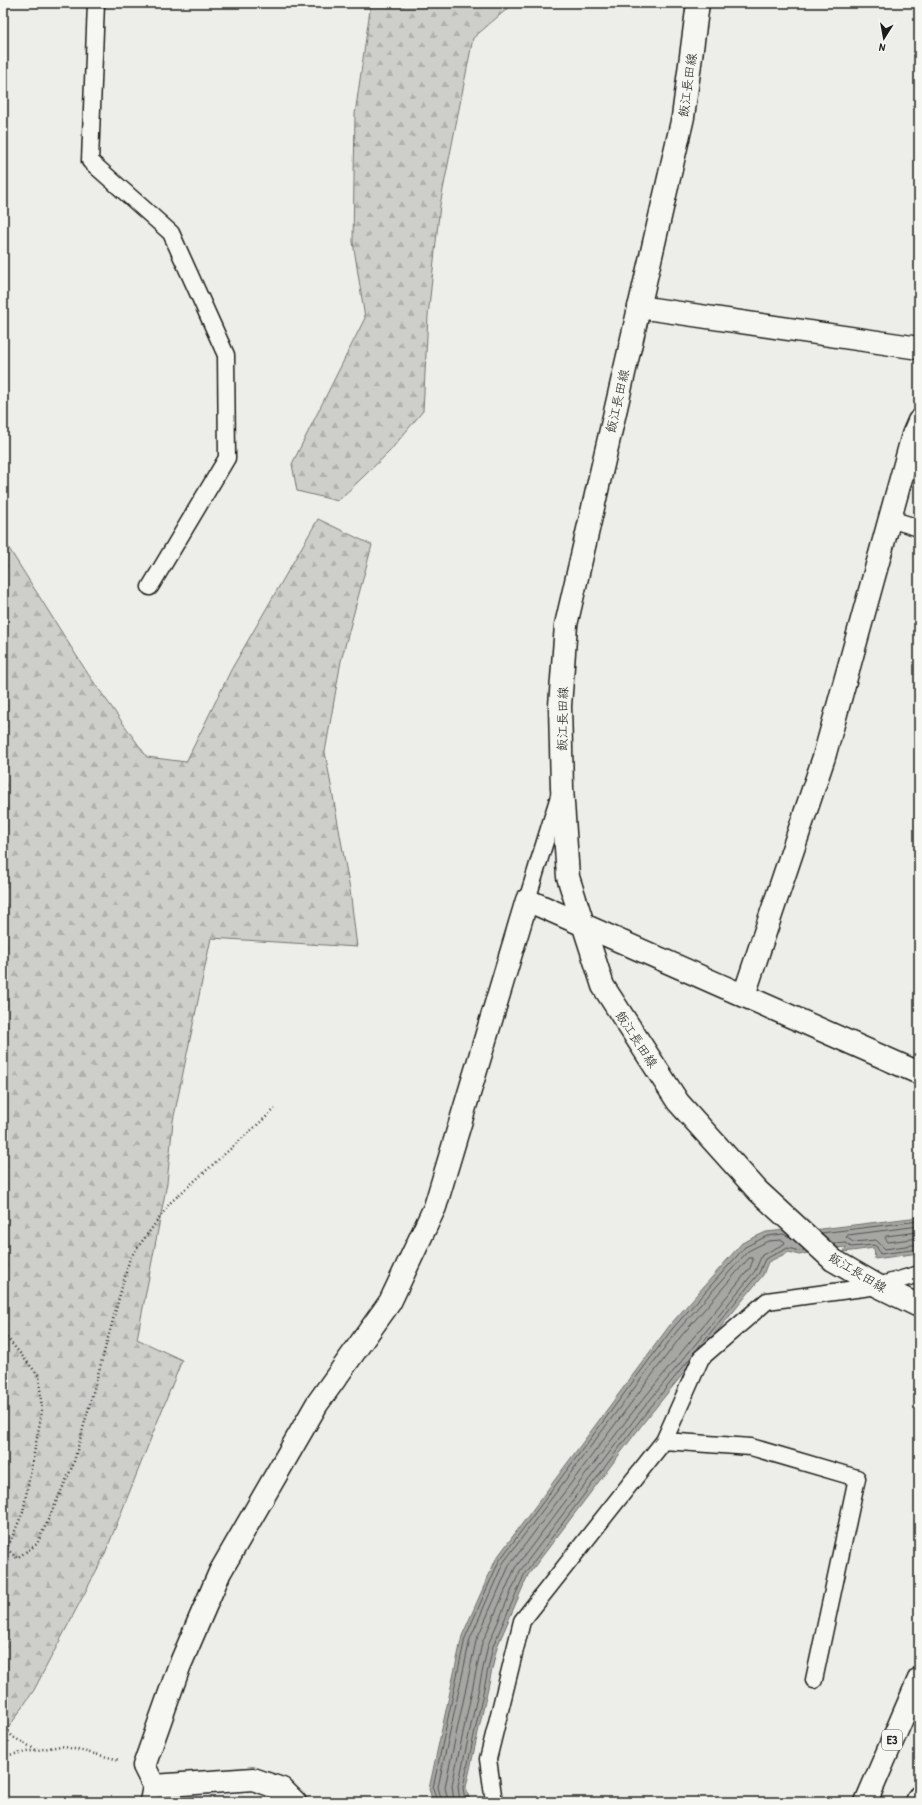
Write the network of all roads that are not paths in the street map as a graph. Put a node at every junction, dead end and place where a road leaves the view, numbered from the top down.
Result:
1 (96, 3) edge
2 (698, 3) edge
3 (639, 307) junction
4 (919, 348) edge
5 (919, 421) edge
6 (890, 519) junction
7 (919, 528) edge
8 (150, 587) dead end
9 (562, 788) junction
10 (527, 900) junction
11 (583, 924) junction
12 (744, 995) junction
13 (919, 1073) edge
14 (919, 1274) edge
15 (878, 1286) junction
16 (919, 1306) edge
17 (664, 1441) junction
18 (919, 1679) edge
19 (814, 1680) dead end
20 (153, 1794) edge
21 (919, 1797) edge
22 (294, 1802) edge
23 (494, 1802) edge
24 (866, 1802) edge
25 (917, 1802) edge

1 - 8 lane
2 - 3 main road, 飯江長田線
3 - 4 main road
3 - 9 main road, 飯江長田線
5 - 6 main road
6 - 7 lane
6 - 12 main road
9 - 10 lane
9 - 11 main road, 飯江長田線
10 - 11 main road
10 - 20 main road
11 - 12 main road
11 - 15 main road, 飯江長田線
12 - 13 main road
14 - 15 lane
15 - 16 main road, 飯江長田線
15 - 17 lane
17 - 19 lane
17 - 23 lane
18 - 24 main road, E3
20 - 22 main road
21 - 25 main road

